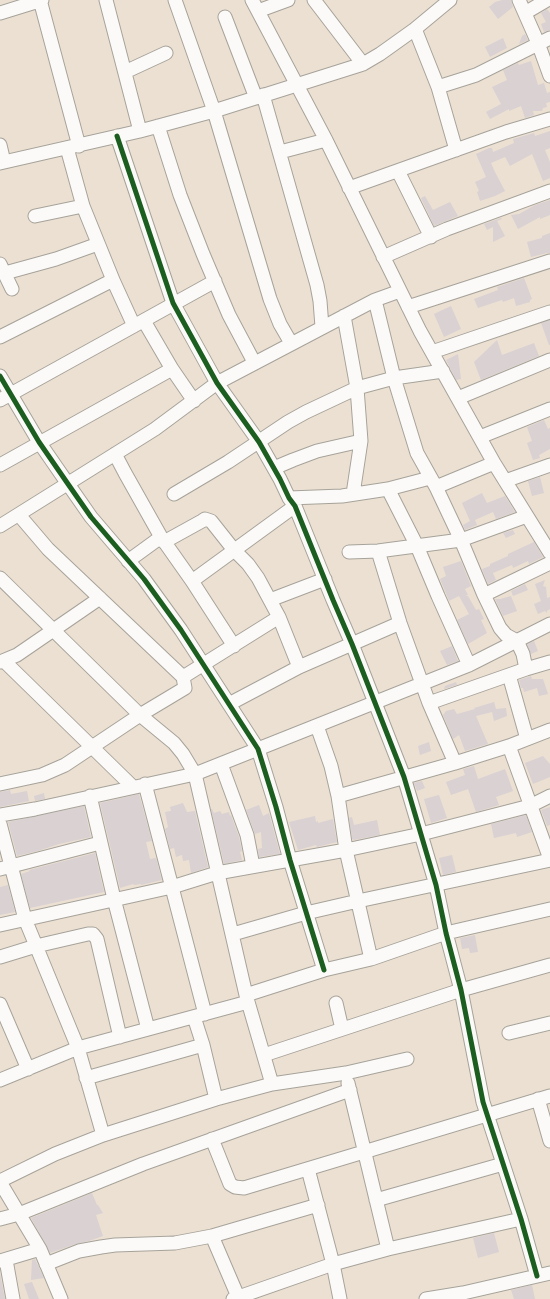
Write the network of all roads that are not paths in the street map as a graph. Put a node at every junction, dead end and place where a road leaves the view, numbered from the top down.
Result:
1 (41, 0) edge
2 (106, 0) edge
3 (175, 0) edge
4 (288, 0) edge
5 (314, 0) edge
6 (450, 0) edge
7 (519, 0) edge
8 (547, 0) edge
9 (255, 5) edge
10 (0, 13) edge
11 (525, 13) junction
12 (225, 16) dead end
13 (415, 29) junction
14 (544, 41) edge
15 (166, 53) dead end
16 (363, 64) junction
17 (124, 72) junction
18 (550, 72) edge
19 (296, 84) junction
20 (438, 87) junction
21 (260, 97) junction
22 (214, 111) junction
23 (550, 119) edge
24 (158, 126) junction
25 (140, 131) junction
26 (118, 136) junction
27 (326, 140) junction
28 (0, 145) edge
29 (73, 147) junction
30 (456, 150) junction
31 (280, 152) junction
32 (2, 163) edge
33 (398, 171) junction
34 (349, 188) junction
35 (550, 191) edge
36 (83, 206) junction
37 (35, 216) dead end
38 (431, 237) junction
39 (98, 244) junction
40 (383, 257) junction
41 (550, 261) edge
42 (2, 269) edge
43 (113, 280) junction
44 (215, 281) junction
45 (12, 289) dead end
46 (400, 290) junction
47 (375, 300) junction
48 (173, 303) junction
49 (408, 307) junction
50 (550, 312) edge
51 (344, 316) junction
52 (139, 324) junction
53 (322, 327) junction
54 (0, 337) edge
55 (291, 343) junction
56 (432, 352) junction
57 (550, 360) edge
58 (254, 362) junction
59 (172, 370) junction
60 (443, 371) junction
61 (0, 376) edge
62 (394, 378) junction
63 (217, 383) junction
64 (357, 388) junction
65 (5, 397) edge
66 (458, 398) junction
67 (194, 401) junction
68 (550, 409) edge
69 (480, 437) junction
70 (361, 441) junction
71 (39, 442) junction
72 (260, 442) junction
73 (115, 454) junction
74 (494, 463) junction
75 (0, 464) edge
76 (274, 468) junction
77 (549, 469) edge
78 (505, 481) junction
79 (433, 483) junction
80 (68, 484) junction
81 (388, 489) junction
82 (174, 494) dead end
83 (353, 494) junction
84 (292, 502) junction
85 (19, 515) junction
86 (527, 516) junction
87 (0, 526) edge
88 (163, 540) junction
89 (461, 540) junction
90 (417, 546) junction
91 (234, 550) junction
92 (378, 551) junction
93 (349, 552) dead end
94 (550, 553) edge
95 (128, 561) junction
96 (550, 563) edge
97 (0, 578) edge
98 (325, 579) junction
99 (192, 581) junction
100 (484, 595) junction
101 (100, 598) junction
102 (270, 600) junction
103 (279, 617) junction
104 (400, 623) junction
105 (550, 624) edge
106 (54, 630) junction
107 (517, 641) junction
108 (352, 644) junction
109 (234, 646) junction
110 (2, 662) edge
111 (203, 664) junction
112 (550, 664) edge
113 (469, 665) junction
114 (299, 667) junction
115 (526, 669) junction
116 (509, 675) junction
117 (183, 677) junction
118 (423, 683) junction
119 (375, 703) junction
120 (429, 703) junction
121 (229, 704) junction
122 (140, 715) junction
123 (316, 726) junction
124 (550, 730) edge
125 (527, 739) junction
126 (509, 746) junction
127 (93, 747) junction
128 (258, 749) junction
129 (455, 763) junction
130 (220, 764) junction
131 (195, 774) junction
132 (404, 777) junction
133 (0, 784) edge
134 (139, 785) junction
135 (90, 796) junction
136 (338, 796) junction
137 (550, 796) edge
138 (530, 806) junction
139 (0, 815) edge
140 (0, 824) edge
141 (421, 834) junction
142 (100, 843) junction
143 (346, 850) junction
144 (550, 859) edge
145 (290, 860) junction
146 (253, 866) junction
147 (6, 868) edge
148 (218, 873) junction
149 (436, 885) junction
150 (172, 887) junction
151 (114, 899) junction
152 (358, 901) junction
153 (550, 909) edge
154 (306, 913) junction
155 (25, 919) junction
156 (0, 925) edge
157 (446, 933) junction
158 (233, 934) junction
159 (36, 946) junction
160 (0, 957) edge
161 (371, 959) junction
162 (550, 965) edge
163 (324, 970) junction
164 (461, 990) junction
165 (247, 998) junction
166 (336, 1003) dead end
167 (0, 1004) edge
168 (199, 1016) junction
169 (550, 1023) edge
170 (148, 1029) junction
171 (342, 1029) junction
172 (509, 1033) dead end
173 (120, 1037) junction
174 (203, 1045) junction
175 (78, 1048) junction
176 (264, 1055) junction
177 (407, 1059) dead end
178 (28, 1069) junction
179 (346, 1073) junction
180 (86, 1078) junction
181 (0, 1080) edge
182 (272, 1084) junction
183 (350, 1090) junction
184 (544, 1098) edge
185 (216, 1099) junction
186 (487, 1115) junction
187 (103, 1135) junction
188 (212, 1140) junction
189 (550, 1141) edge
190 (366, 1152) junction
191 (503, 1164) junction
192 (308, 1169) junction
193 (0, 1181) edge
194 (376, 1200) junction
195 (318, 1205) junction
196 (18, 1214) junction
197 (0, 1219) edge
198 (521, 1219) junction
199 (212, 1236) junction
200 (388, 1249) junction
201 (40, 1250) junction
202 (3, 1261) edge
203 (46, 1264) junction
204 (333, 1264) junction
205 (550, 1274) edge
206 (537, 1276) junction
207 (237, 1298) edge
208 (13, 1299) edge
209 (61, 1299) edge
210 (340, 1299) edge
211 (426, 1299) edge

1 - 10 street
1 - 29 street
2 - 17 street
3 - 22 street
4 - 9 street
5 - 16 street
6 - 13 street
7 - 11 street
8 - 11 street
9 - 19 street
11 - 14 street
12 - 21 street
13 - 16 street
13 - 20 street
14 - 18 street
14 - 20 street
15 - 17 street
16 - 19 street
17 - 25 street
19 - 21 street
19 - 27 street
20 - 30 street
21 - 22 street
21 - 31 street
22 - 24 street
22 - 55 street
23 - 30 street
24 - 25 street
24 - 44 street
25 - 26 street
26 - 29 street
26 - 48 street
27 - 31 street
27 - 34 street
28 - 32 street
29 - 32 street
29 - 36 street
30 - 33 street
31 - 53 street
33 - 34 street
33 - 38 street
34 - 40 street
35 - 38 street
36 - 37 street
36 - 39 street
38 - 40 street
39 - 42 street
39 - 43 street
40 - 46 street
41 - 49 street
42 - 45 street
43 - 52 street
43 - 54 street
44 - 48 street
44 - 58 street
46 - 47 street
46 - 49 street
47 - 51 street
47 - 62 street
48 - 52 street
48 - 63 street
49 - 56 street
50 - 56 street
51 - 53 street
51 - 64 street
52 - 59 street
52 - 65 street
53 - 55 street
55 - 58 street
56 - 60 street
57 - 66 street
58 - 63 street
59 - 67 street
59 - 71 street
60 - 62 street
60 - 66 street
61 - 65 street
62 - 64 street
62 - 79 street
63 - 67 street
63 - 72 street
64 - 70 street
64 - 72 street
65 - 71 street
66 - 69 street
67 - 73 street
68 - 69 street
69 - 74 street
70 - 76 street
70 - 83 street
71 - 75 street
71 - 80 street
72 - 76 street
72 - 82 street
73 - 80 street
73 - 88 street
74 - 78 street
74 - 79 street
76 - 84 street
77 - 78 street
78 - 86 street
79 - 81 street
79 - 89 street
80 - 85 street
80 - 95 street
81 - 83 street
81 - 90 street
83 - 84 street
84 - 91 street
84 - 98 street
85 - 87 street
85 - 101 street
86 - 89 street
86 - 94 street
88 - 91 street
88 - 95 street
88 - 99 street
89 - 90 street
89 - 100 street
90 - 92 street
90 - 113 street
91 - 99 street
91 - 102 street
92 - 93 street
92 - 104 street
95 - 111 street
96 - 100 street
97 - 106 street
98 - 102 street
98 - 108 street
99 - 109 street
100 - 107 street
101 - 106 street
101 - 117 street
102 - 103 street
103 - 109 street
103 - 114 street
104 - 108 street
104 - 118 street
105 - 107 street
106 - 110 street
106 - 122 street
107 - 113 street
107 - 115 street
108 - 114 street
108 - 119 street
109 - 111 street
110 - 127 street
111 - 117 street
111 - 121 street
112 - 115 street
113 - 118 street
114 - 121 street
115 - 116 street
116 - 120 street
116 - 125 street
117 - 122 street
118 - 119 street
118 - 120 street
119 - 123 street
119 - 132 street
120 - 129 street
121 - 128 street
122 - 127 street
122 - 131 street
123 - 128 street
123 - 136 street
124 - 125 street
125 - 126 street
126 - 129 street
126 - 138 street
127 - 133 street
127 - 134 street
128 - 130 street
128 - 145 street
129 - 132 street
130 - 131 street
130 - 146 street
131 - 134 street
131 - 148 street
132 - 136 street
132 - 141 street
134 - 135 street
134 - 150 street
135 - 139 street
135 - 142 street
136 - 143 street
137 - 138 street
138 - 141 street
138 - 144 street
140 - 147 street
141 - 143 street
141 - 149 street
142 - 147 street
142 - 151 street
143 - 145 street
143 - 152 street
144 - 149 street
145 - 146 street
145 - 154 street
146 - 148 street
147 - 155 street
148 - 150 street
148 - 158 street
149 - 152 street
149 - 157 street
150 - 151 street
150 - 168 street
151 - 155 street
151 - 170 street
152 - 154 street
152 - 161 street
153 - 157 street
154 - 158 street
154 - 163 street
155 - 156 street
155 - 159 street
157 - 161 street
157 - 164 street
158 - 165 street
159 - 160 street
159 - 173 street
159 - 175 street
161 - 163 street
162 - 164 street
163 - 165 street
164 - 171 street
164 - 186 street
165 - 168 street
165 - 176 street
166 - 171 street
167 - 178 street
168 - 170 street
168 - 174 street
169 - 172 street
170 - 173 street
171 - 176 street
173 - 175 street
174 - 180 street
174 - 185 street
175 - 178 street
175 - 180 street
176 - 182 street
177 - 179 street
178 - 181 street
179 - 182 street
179 - 183 street
180 - 187 street
182 - 185 street
183 - 188 street
183 - 190 street
184 - 186 street
184 - 189 street
185 - 187 street
186 - 190 street
186 - 191 street
187 - 193 street
188 - 192 street
188 - 196 street
190 - 192 street
190 - 194 street
191 - 194 street
191 - 198 street
192 - 195 street
193 - 196 street
194 - 200 street
195 - 199 street
195 - 204 street
196 - 197 street
196 - 201 street
198 - 200 street
198 - 206 street
199 - 203 street
199 - 207 street
200 - 204 street
201 - 202 street
201 - 203 street
202 - 208 street
203 - 209 street
204 - 207 street
204 - 210 street
205 - 206 street
206 - 211 street

